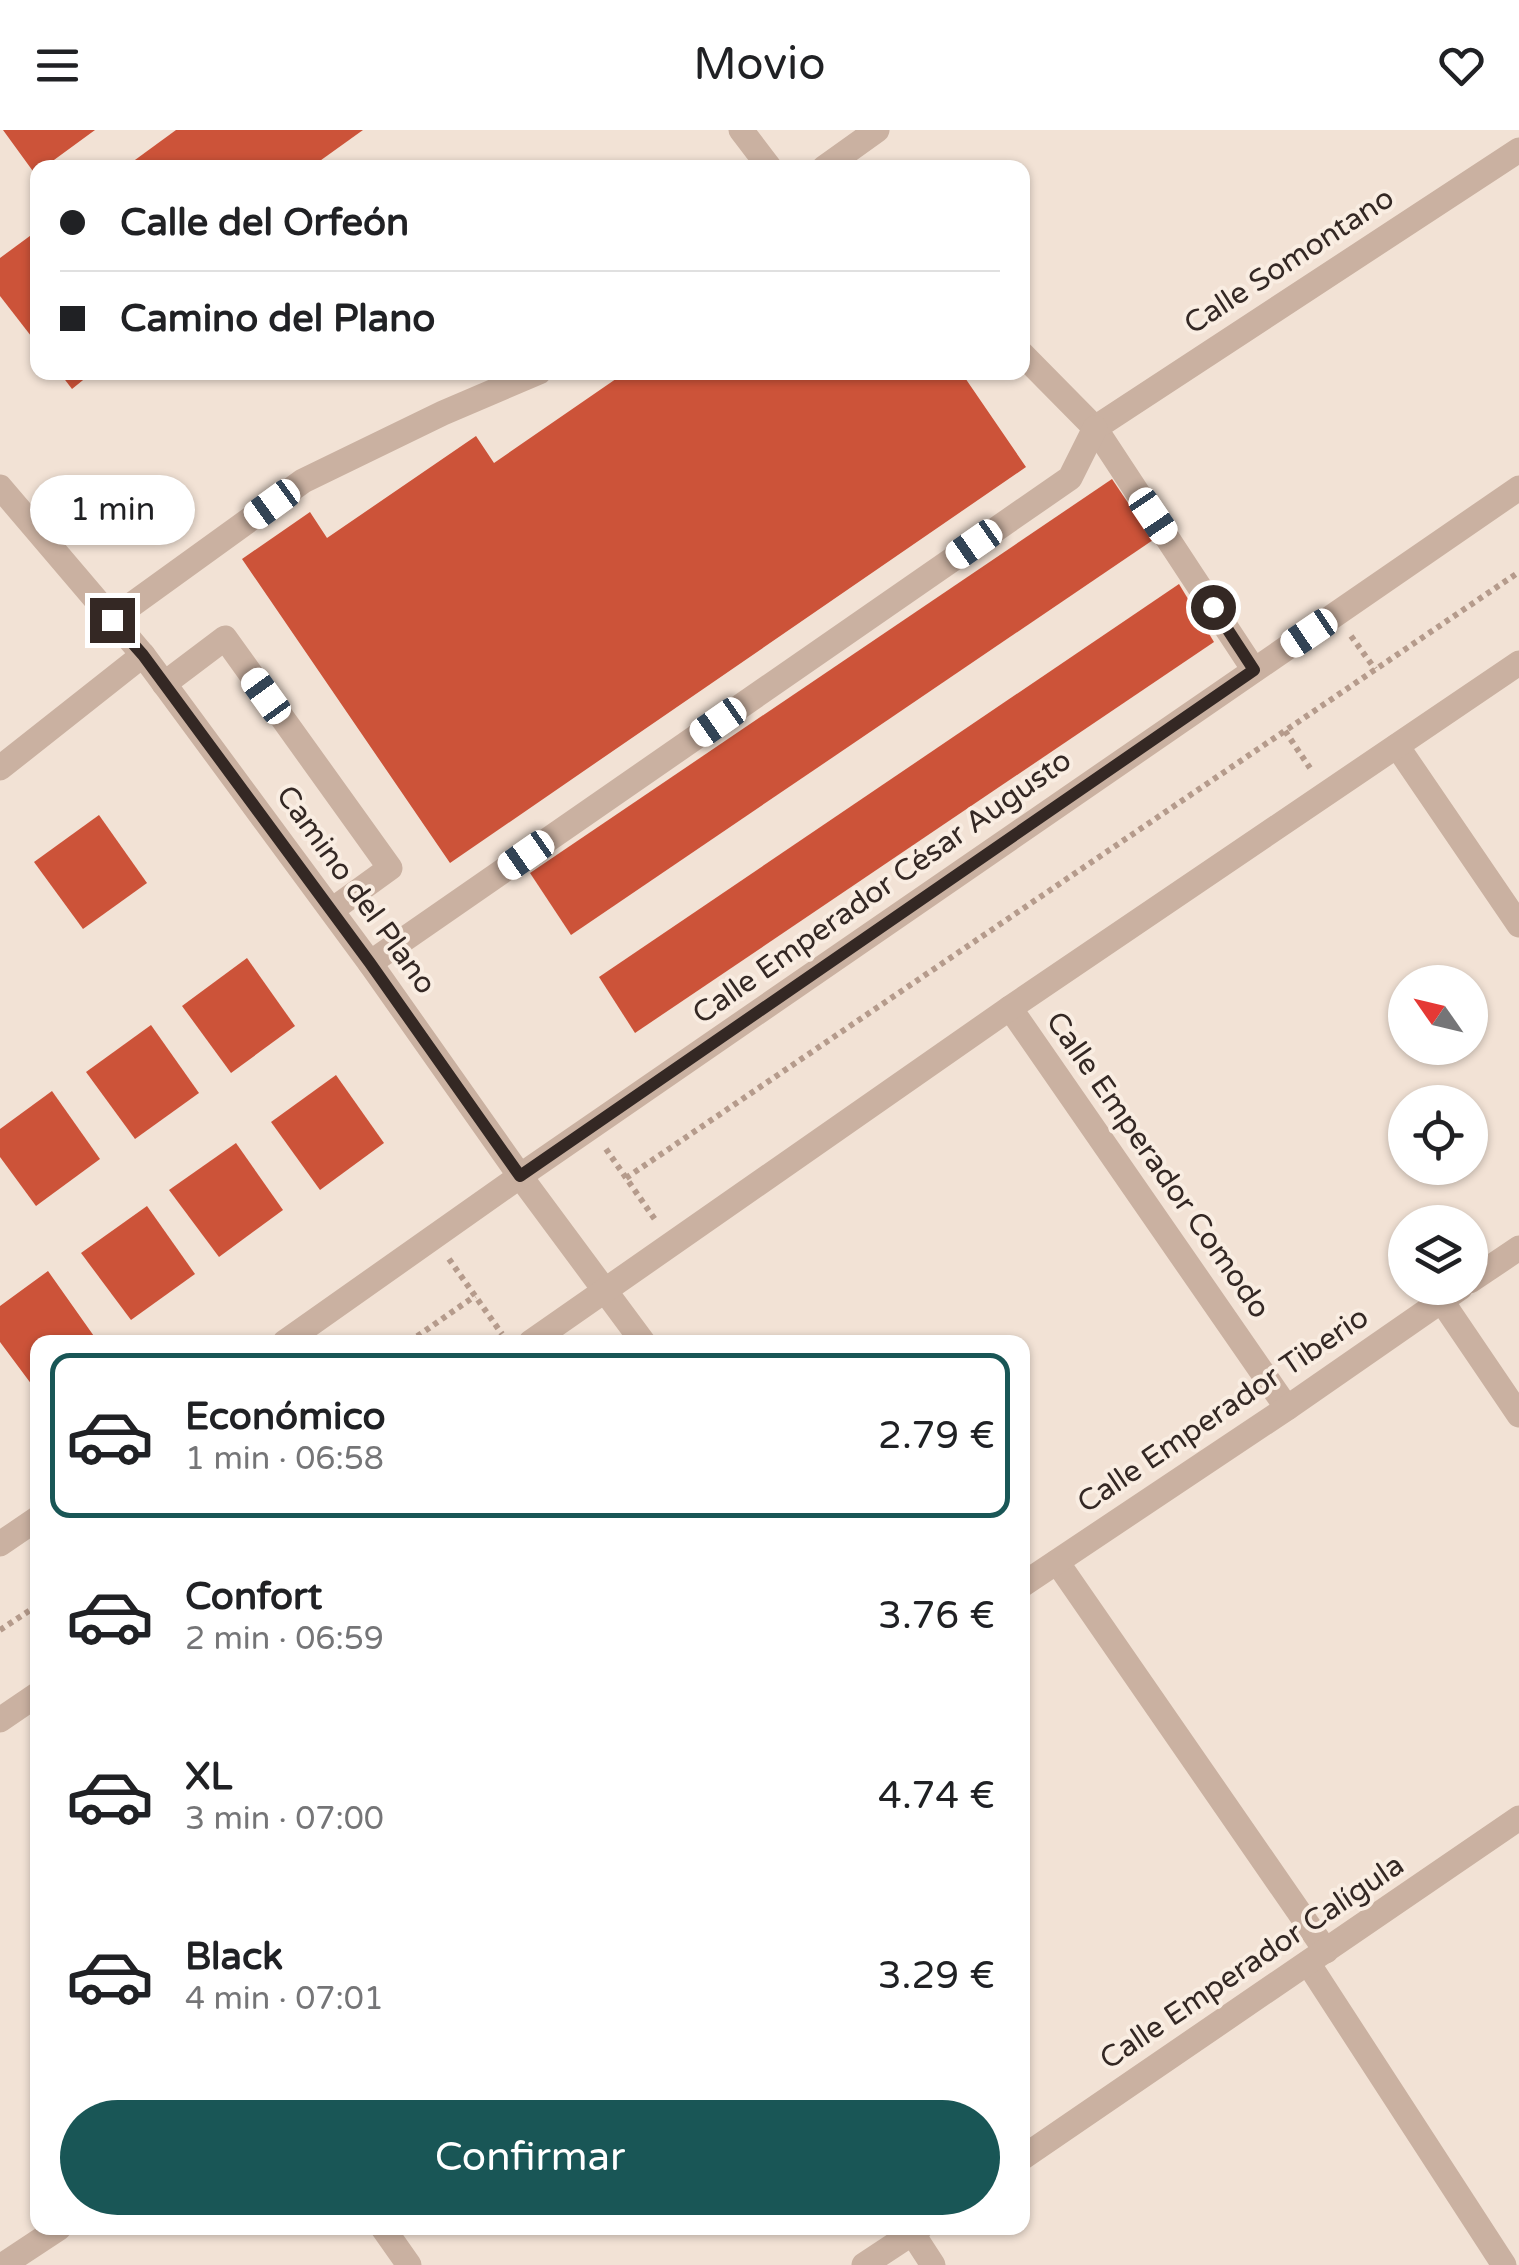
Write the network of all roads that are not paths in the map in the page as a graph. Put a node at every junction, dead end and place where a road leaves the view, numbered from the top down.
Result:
1 (742, 130) edge
2 (877, 130) edge
3 (1519, 150) edge
4 (764, 160) edge
5 (835, 160) edge
6 (1030, 362) edge
7 (520, 380) edge
8 (1094, 428) junction
9 (0, 487) edge
10 (1519, 488) edge
11 (112, 620) junction
12 (143, 655) junction
13 (1519, 663) edge
14 (1254, 670) junction
15 (164, 684) junction
16 (1397, 746) junction
17 (0, 768) edge
18 (332, 910) junction
19 (1519, 925) edge
20 (370, 963) junction
21 (1010, 1008) junction
22 (520, 1176) junction
23 (1519, 1248) edge
24 (1488, 1269) edge
25 (605, 1288) junction
26 (1435, 1305) edge
27 (1457, 1305) edge
28 (295, 1335) edge
29 (541, 1335) edge
30 (638, 1335) edge
31 (1287, 1408) junction
32 (1519, 1414) edge
33 (30, 1523) edge
34 (0, 1544) edge
35 (1057, 1562) junction
36 (1030, 1580) edge
37 (30, 1699) edge
38 (0, 1720) edge
39 (1519, 1818) edge
40 (1317, 1957) junction
41 (1030, 2153) edge
42 (48, 2235) edge
43 (389, 2235) edge
44 (906, 2235) edge
45 (917, 2235) edge
46 (3, 2265) edge
47 (409, 2265) edge
48 (864, 2265) edge
49 (933, 2265) edge
50 (1504, 2265) edge

1 - 4 street
2 - 5 street
3 - 8 street, Calle Somontano
6 - 8 street
7 - 11 street
8 - 14 street
8 - 20 street
9 - 11 street, Camino del Plano
10 - 14 street, Calle Emperador César Augusto
11 - 12 street, Camino del Plano
12 - 15 street, Camino del Plano
12 - 17 street
13 - 16 street
14 - 22 street, Calle Emperador César Augusto
15 - 18 street, Camino del Plano
15 - 18 street
16 - 19 street
16 - 21 street
18 - 20 street, Camino del Plano
20 - 22 street, Camino del Plano
21 - 25 street
21 - 31 street, Calle Emperador Comodo
22 - 25 street, Camino del Plano
22 - 28 street, Calle Emperador César Augusto
23 - 24 street
25 - 29 street
25 - 30 street, Camino del Plano
26 - 31 street, Calle Emperador Tiberio
27 - 32 street
31 - 35 street, Calle Emperador Tiberio
33 - 34 street
35 - 36 street, Calle Emperador Tiberio
35 - 40 street
37 - 38 street
39 - 40 street, Calle Emperador Calígula
40 - 41 street, Calle Emperador Calígula
40 - 50 street
42 - 46 street
43 - 47 street
44 - 48 street
45 - 49 street

